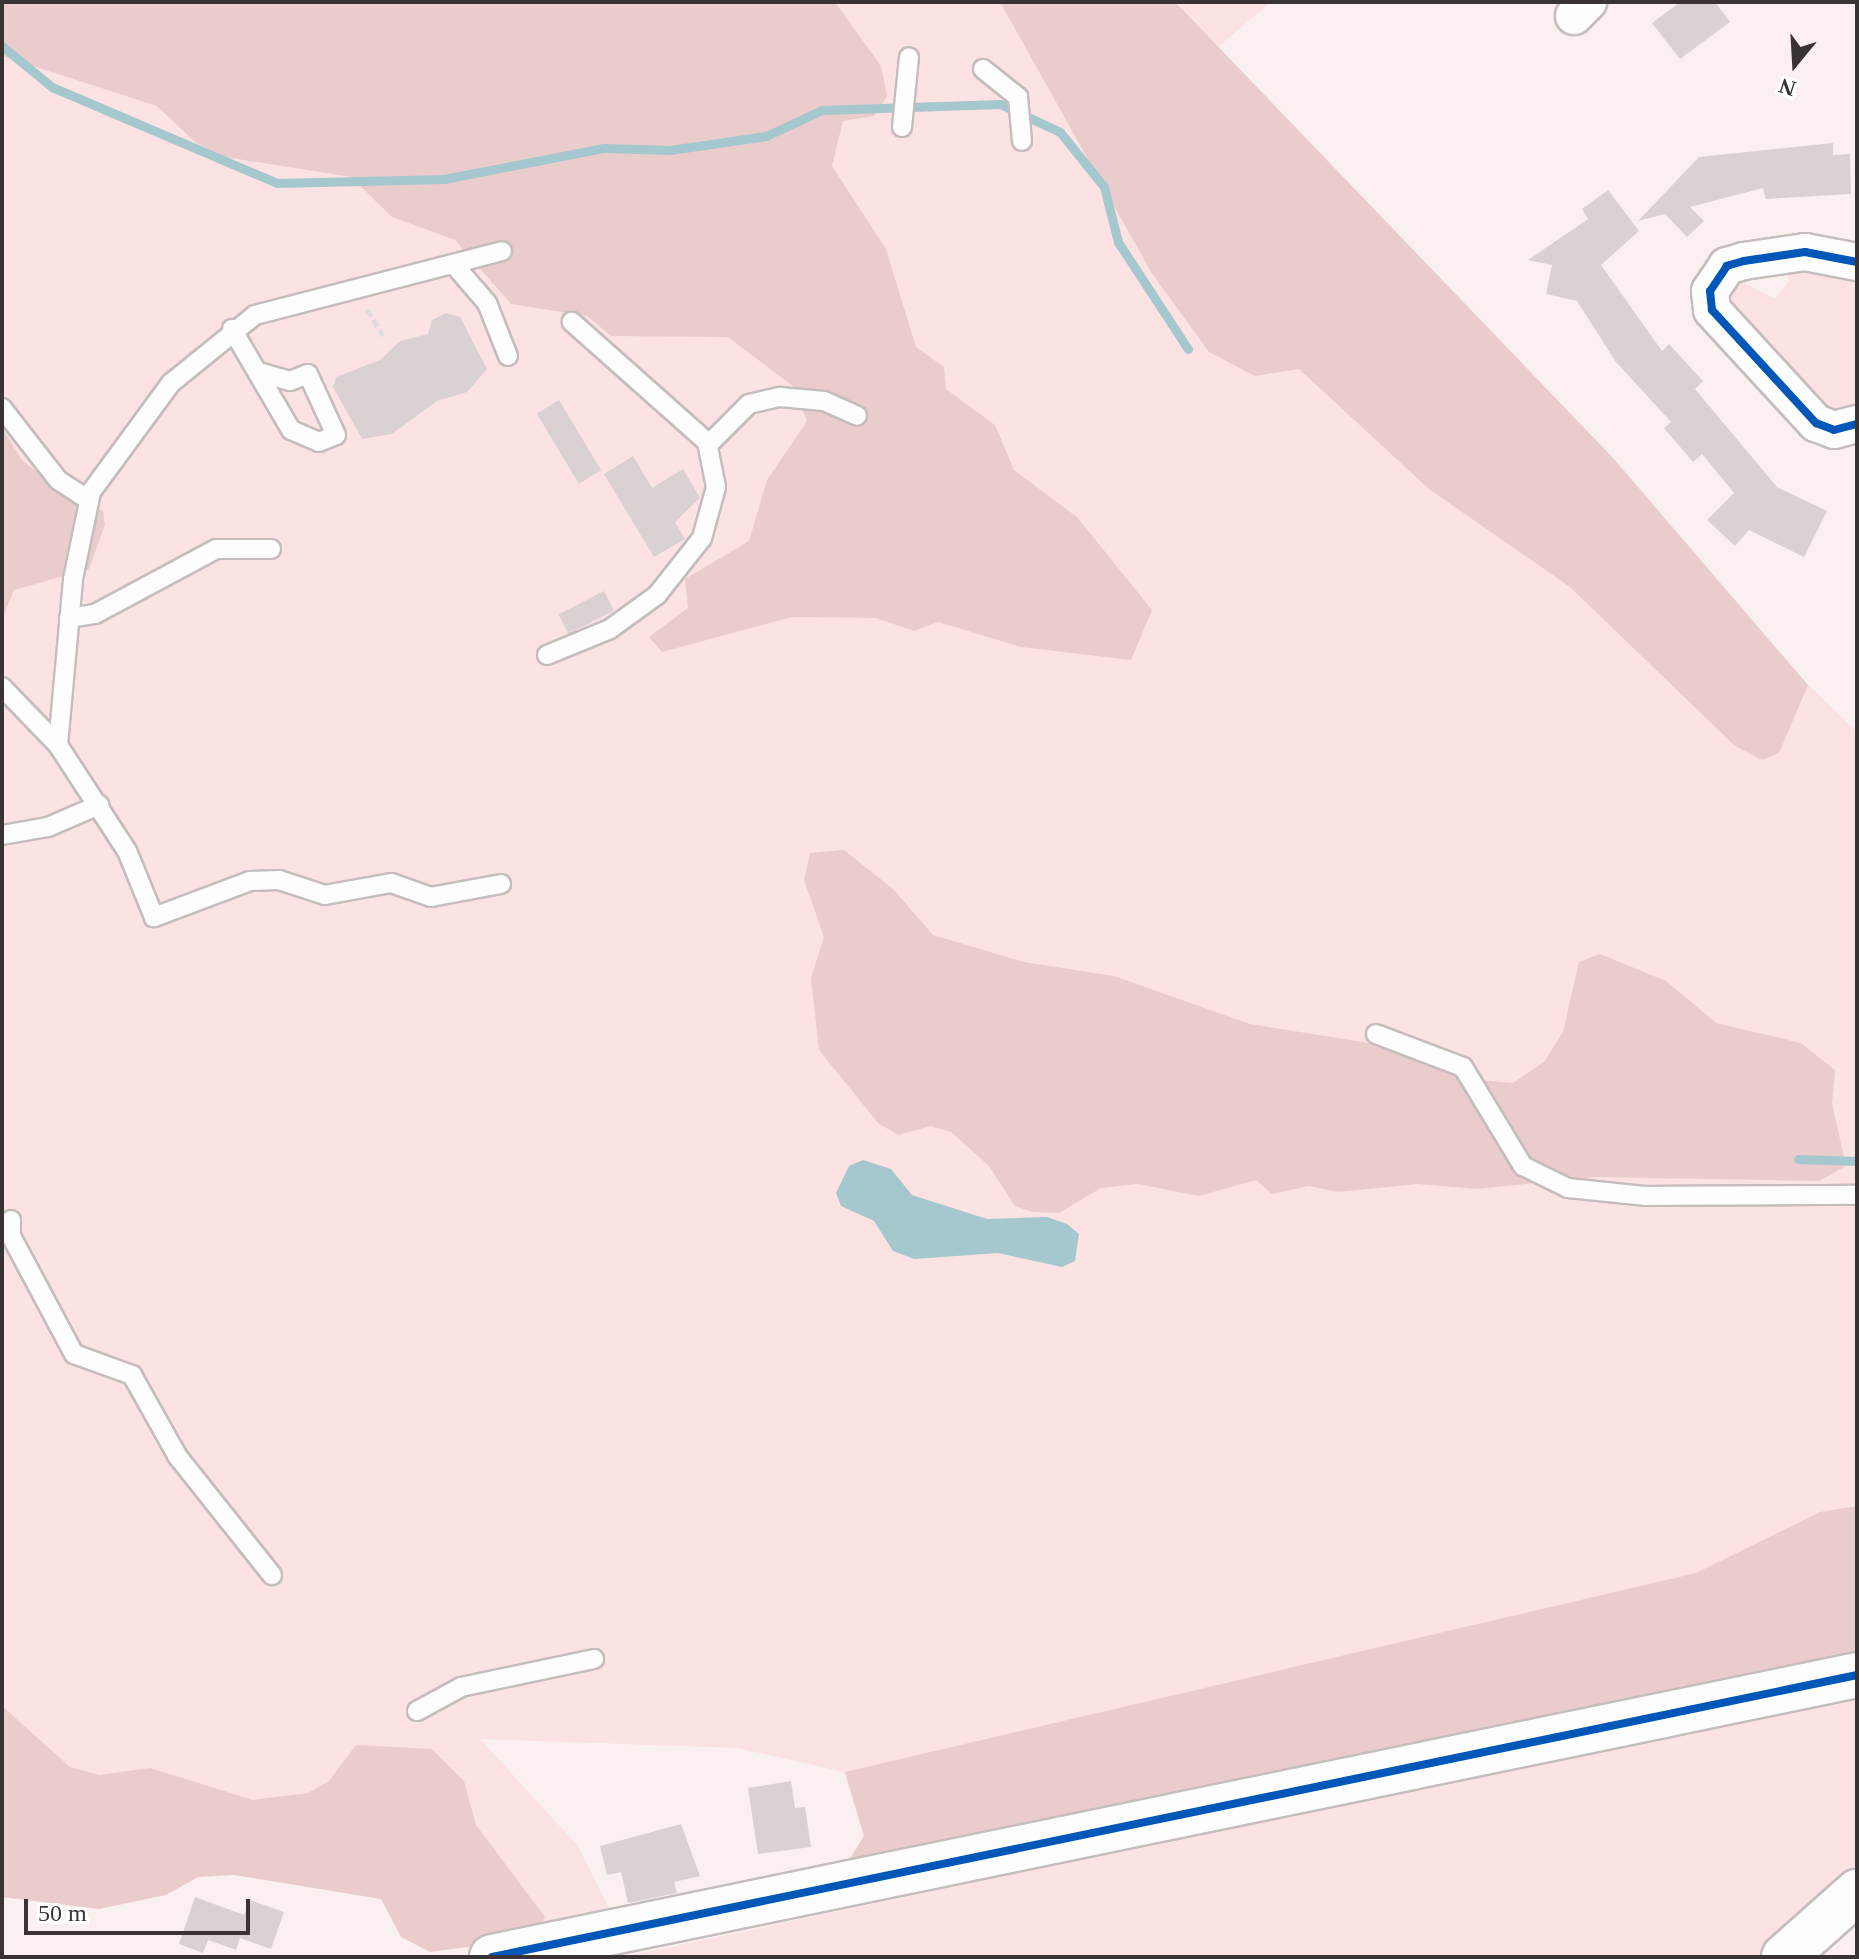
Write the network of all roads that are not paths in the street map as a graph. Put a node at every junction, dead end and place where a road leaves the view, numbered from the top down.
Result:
1 (909, 57) dead end
2 (983, 69) dead end
3 (903, 123) dead end
4 (1020, 132) dead end
5 (502, 251) dead end
6 (1857, 262) edge
7 (456, 267) junction
8 (572, 322) dead end
9 (232, 329) junction
10 (508, 356) dead end
11 (258, 372) junction
12 (2, 408) edge
13 (857, 416) dead end
14 (1857, 424) edge
15 (708, 445) junction
16 (89, 500) junction
17 (271, 549) dead end
18 (69, 618) junction
19 (547, 655) dead end
20 (2, 687) edge
21 (58, 745) junction
22 (99, 805) junction
23 (2, 835) edge
24 (501, 884) dead end
25 (1376, 1034) dead end
26 (1857, 1195) edge
27 (11, 1220) dead end
28 (272, 1575) dead end
29 (594, 1659) dead end
30 (1857, 1675) edge
31 (417, 1711) dead end
32 (1857, 1892) edge
33 (492, 1957) edge
34 (1784, 1957) edge

1 - 3 lane
2 - 4 lane
5 - 7 lane
6 - 14 street
7 - 9 lane
7 - 10 lane
8 - 15 lane
9 - 11 lane
9 - 16 lane
11 - 11 lane
12 - 16 lane
13 - 15 lane
15 - 19 lane
16 - 18 lane
17 - 18 lane
18 - 21 lane
20 - 21 lane
21 - 22 lane
22 - 23 lane
22 - 24 lane
25 - 26 lane
27 - 28 lane
29 - 31 lane
30 - 33 street
32 - 34 street

